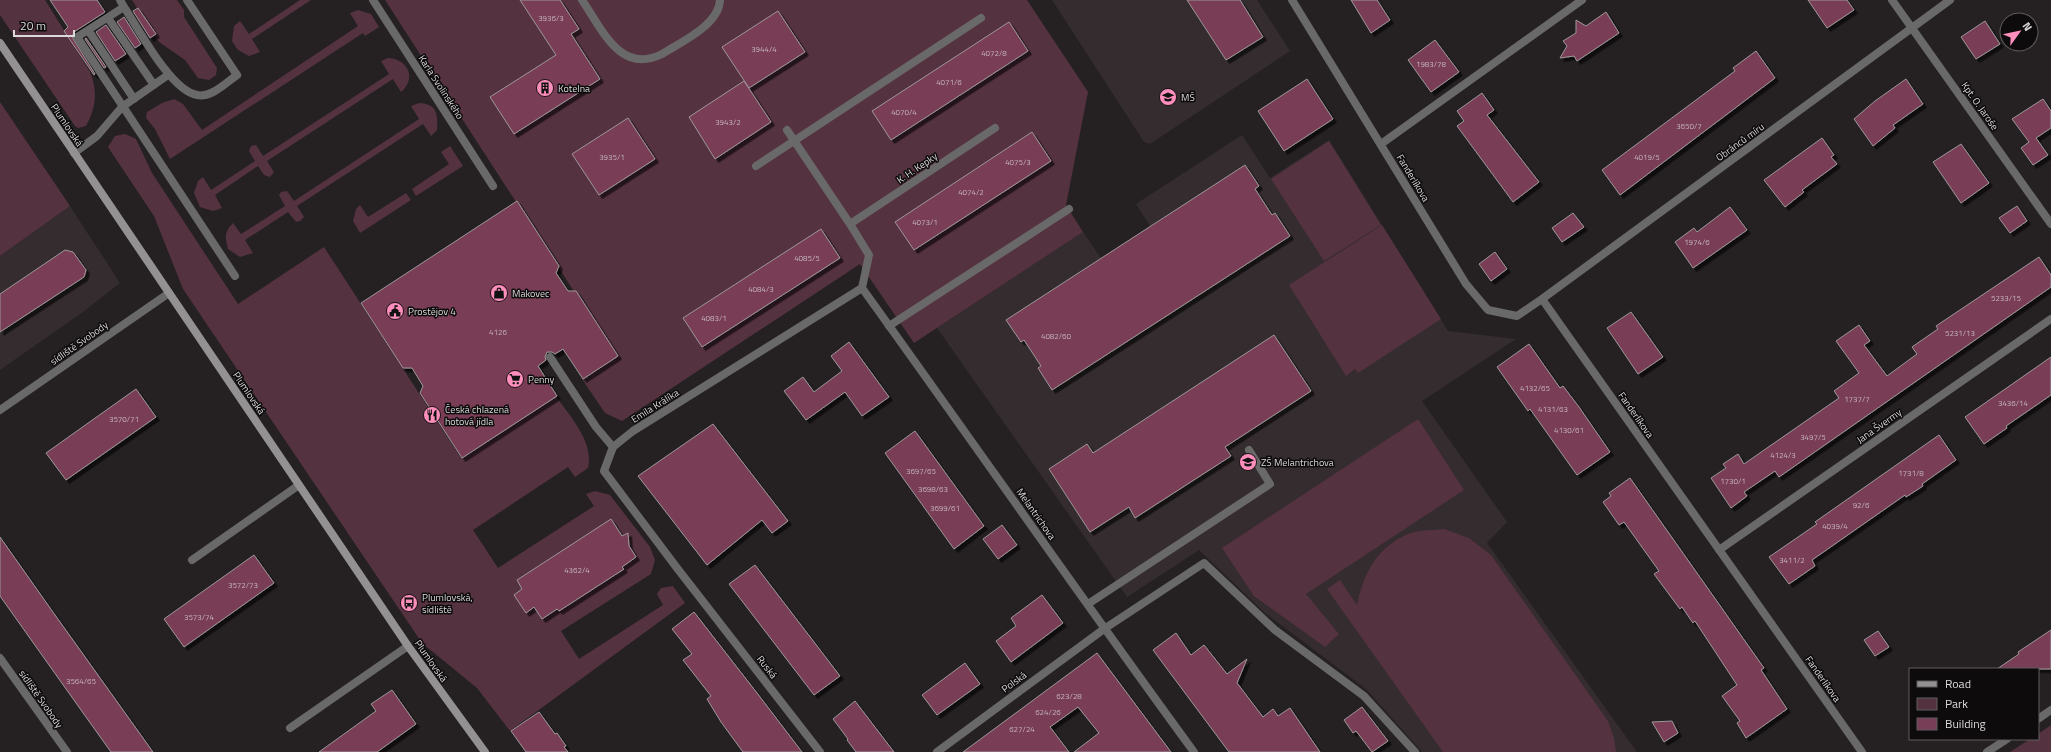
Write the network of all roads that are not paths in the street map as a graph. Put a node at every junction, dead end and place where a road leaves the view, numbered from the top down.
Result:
1 (187, 0) edge
2 (373, 0) edge
3 (582, 0) edge
4 (720, 0) edge
5 (1292, 0) edge
6 (1582, 0) edge
7 (1892, 0) edge
8 (1950, 0) edge
9 (122, 4) edge
10 (108, 18) junction
11 (981, 18) dead end
12 (1912, 28) junction
13 (88, 30) junction
14 (0, 43) edge
15 (168, 75) junction
16 (154, 85) junction
17 (134, 99) junction
18 (122, 107) junction
19 (995, 128) dead end
20 (787, 130) dead end
21 (795, 140) junction
22 (1381, 144) junction
23 (74, 153) junction
24 (756, 166) dead end
25 (493, 186) dead end
26 (1069, 209) dead end
27 (850, 224) junction
28 (2051, 224) edge
29 (235, 276) dead end
30 (862, 288) junction
31 (169, 293) junction
32 (1542, 299) junction
33 (2051, 319) edge
34 (889, 326) junction
35 (550, 357) dead end
36 (1, 407) edge
37 (613, 447) junction
38 (1249, 450) dead end
39 (299, 485) junction
40 (1719, 550) junction
41 (192, 560) dead end
42 (1088, 604) junction
43 (1104, 629) junction
44 (408, 646) junction
45 (0, 658) edge
46 (2051, 710) edge
47 (2039, 718) edge
48 (290, 728) dead end
49 (2005, 740) edge
50 (67, 752) edge
51 (485, 752) edge
52 (820, 752) edge
53 (937, 752) edge
54 (1194, 752) edge
55 (1415, 752) edge
56 (1862, 752) edge
57 (1987, 752) edge

1 - 15 street
2 - 25 street, Karla Svolinského
3 - 4 street
5 - 22 street, Fanderlíkova
6 - 22 street
7 - 12 street, Kpt. O. Jaroše
8 - 12 street, Obránců míru
9 - 10 street
9 - 15 street
10 - 13 street
10 - 16 street
11 - 21 street
12 - 28 street, Kpt. O. Jaroše
12 - 32 street, Obránců míru
13 - 17 street
13 - 18 street
14 - 23 main road, Plumlovská
15 - 16 street
16 - 17 street
17 - 18 street
18 - 23 street
18 - 29 street
19 - 27 street, K. H. Kepky
20 - 21 street
21 - 24 street
21 - 27 street
22 - 32 street, Fanderlíkova
23 - 31 main road, Plumlovská
26 - 34 street
27 - 30 street
30 - 34 street, Melantrichova
30 - 37 street, Emila Králíka
31 - 36 street, sídliště Svobody
31 - 39 main road, Plumlovská
32 - 40 street, Fanderlíkova
33 - 40 street, Jana Švermy
34 - 42 street, Melantrichova
35 - 37 street
37 - 52 street, Ruská
38 - 42 street
39 - 41 street
39 - 44 main road, Plumlovská
40 - 56 street, Fanderlíkova
42 - 43 street, Melantrichova
43 - 53 street, Polská
43 - 54 street, Melantrichova
43 - 55 street, Polská
44 - 48 street
44 - 51 main road, Plumlovská
45 - 50 street, sídliště Svobody
46 - 47 street
49 - 57 street

